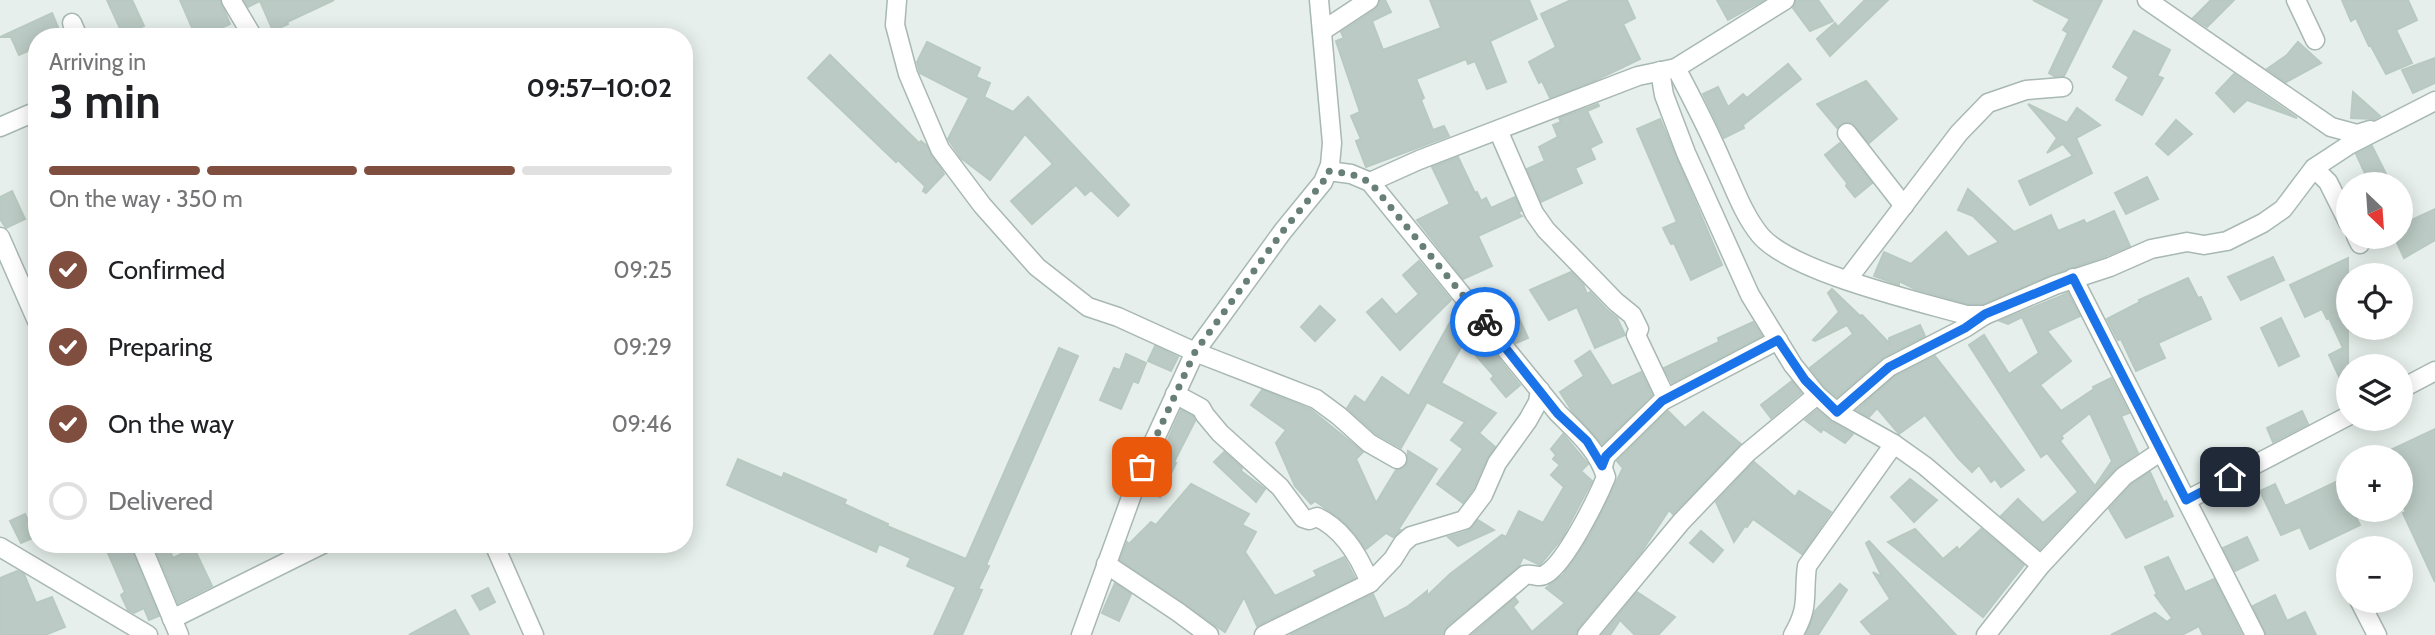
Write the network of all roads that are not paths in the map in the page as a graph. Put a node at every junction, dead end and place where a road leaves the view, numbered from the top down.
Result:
1 (231, 0) edge
2 (897, 0) edge
3 (1319, 0) edge
4 (1369, 0) edge
5 (1785, 0) edge
6 (2147, 0) edge
7 (2296, 0) edge
8 (248, 28) edge
9 (1322, 31) junction
10 (2315, 40) dead end
11 (1668, 69) junction
12 (2063, 87) dead end
13 (2435, 98) edge
14 (28, 115) edge
15 (0, 127) edge
16 (1498, 130) junction
17 (1847, 133) dead end
18 (2314, 168) junction
19 (1328, 171) junction
20 (1370, 182) junction
21 (2336, 198) edge
22 (1904, 206) junction
23 (0, 237) edge
24 (2073, 278) junction
25 (1847, 280) junction
26 (28, 301) edge
27 (1985, 314) junction
28 (1778, 340) junction
29 (1195, 352) junction
30 (2435, 371) edge
31 (2413, 383) edge
32 (1539, 390) junction
33 (1175, 394) junction
34 (1817, 394) junction
35 (1666, 398) junction
36 (1837, 412) junction
37 (2336, 422) edge
38 (1894, 444) junction
39 (2160, 452) junction
40 (1396, 459) dead end
41 (1602, 466) junction
42 (2186, 500) junction
43 (0, 547) edge
44 (145, 553) edge
45 (307, 553) edge
46 (498, 553) edge
47 (1106, 565) junction
48 (2042, 565) junction
49 (1370, 583) junction
50 (2366, 613) edge
51 (175, 627) edge
52 (148, 635) edge
53 (534, 635) edge
54 (1081, 635) edge
55 (1209, 635) edge
56 (1264, 635) edge
57 (1454, 635) edge
58 (1587, 635) edge
59 (1793, 635) edge
60 (1986, 635) edge
61 (2255, 635) edge
62 (2377, 635) edge

1 - 8 street
2 - 29 street
3 - 9 street
4 - 9 street
5 - 11 street
6 - 13 street
7 - 10 street
9 - 19 street
11 - 16 street
11 - 25 street
11 - 28 street
12 - 22 street
13 - 18 street
14 - 15 street
16 - 20 street
16 - 35 street
17 - 22 street
18 - 21 street
18 - 24 street
19 - 20 street
19 - 29 street
20 - 32 street
22 - 25 street
23 - 26 street
24 - 27 street
24 - 39 street
25 - 27 street
27 - 36 street
28 - 34 street
28 - 35 street
29 - 33 street
29 - 40 street
30 - 31 street
32 - 41 street
32 - 49 street
33 - 47 street
33 - 49 street
34 - 36 street
34 - 58 street
35 - 41 street
36 - 38 street
37 - 42 street
38 - 48 street
38 - 59 street
39 - 42 street
39 - 48 street
41 - 57 street
42 - 61 street
43 - 52 street
44 - 51 street
45 - 51 street
46 - 53 street
47 - 54 street
47 - 55 street
48 - 60 street
49 - 56 street
50 - 62 street

